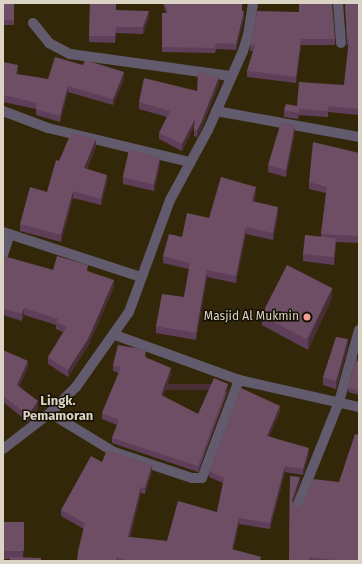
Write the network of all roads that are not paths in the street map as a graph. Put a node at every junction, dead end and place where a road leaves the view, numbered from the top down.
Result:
1 (253, 3) edge
2 (338, 3) edge
3 (33, 23) dead end
4 (341, 43) dead end
5 (231, 76) junction
6 (3, 111) edge
7 (216, 112) junction
8 (359, 137) edge
9 (190, 162) junction
10 (7, 233) edge
11 (3, 255) edge
12 (141, 277) junction
13 (359, 330) edge
14 (115, 335) junction
15 (239, 380) junction
16 (339, 402) junction
17 (359, 407) edge
18 (50, 413) junction
19 (3, 449) edge
20 (298, 504) edge

1 - 5 street
2 - 4 street
3 - 5 street
5 - 7 street
6 - 9 street
7 - 8 street
7 - 9 street
9 - 12 street
10 - 11 street
10 - 12 street
12 - 14 street
13 - 16 street
14 - 15 street
14 - 18 street
15 - 16 street
15 - 18 street
16 - 17 street
16 - 20 street
18 - 19 street

